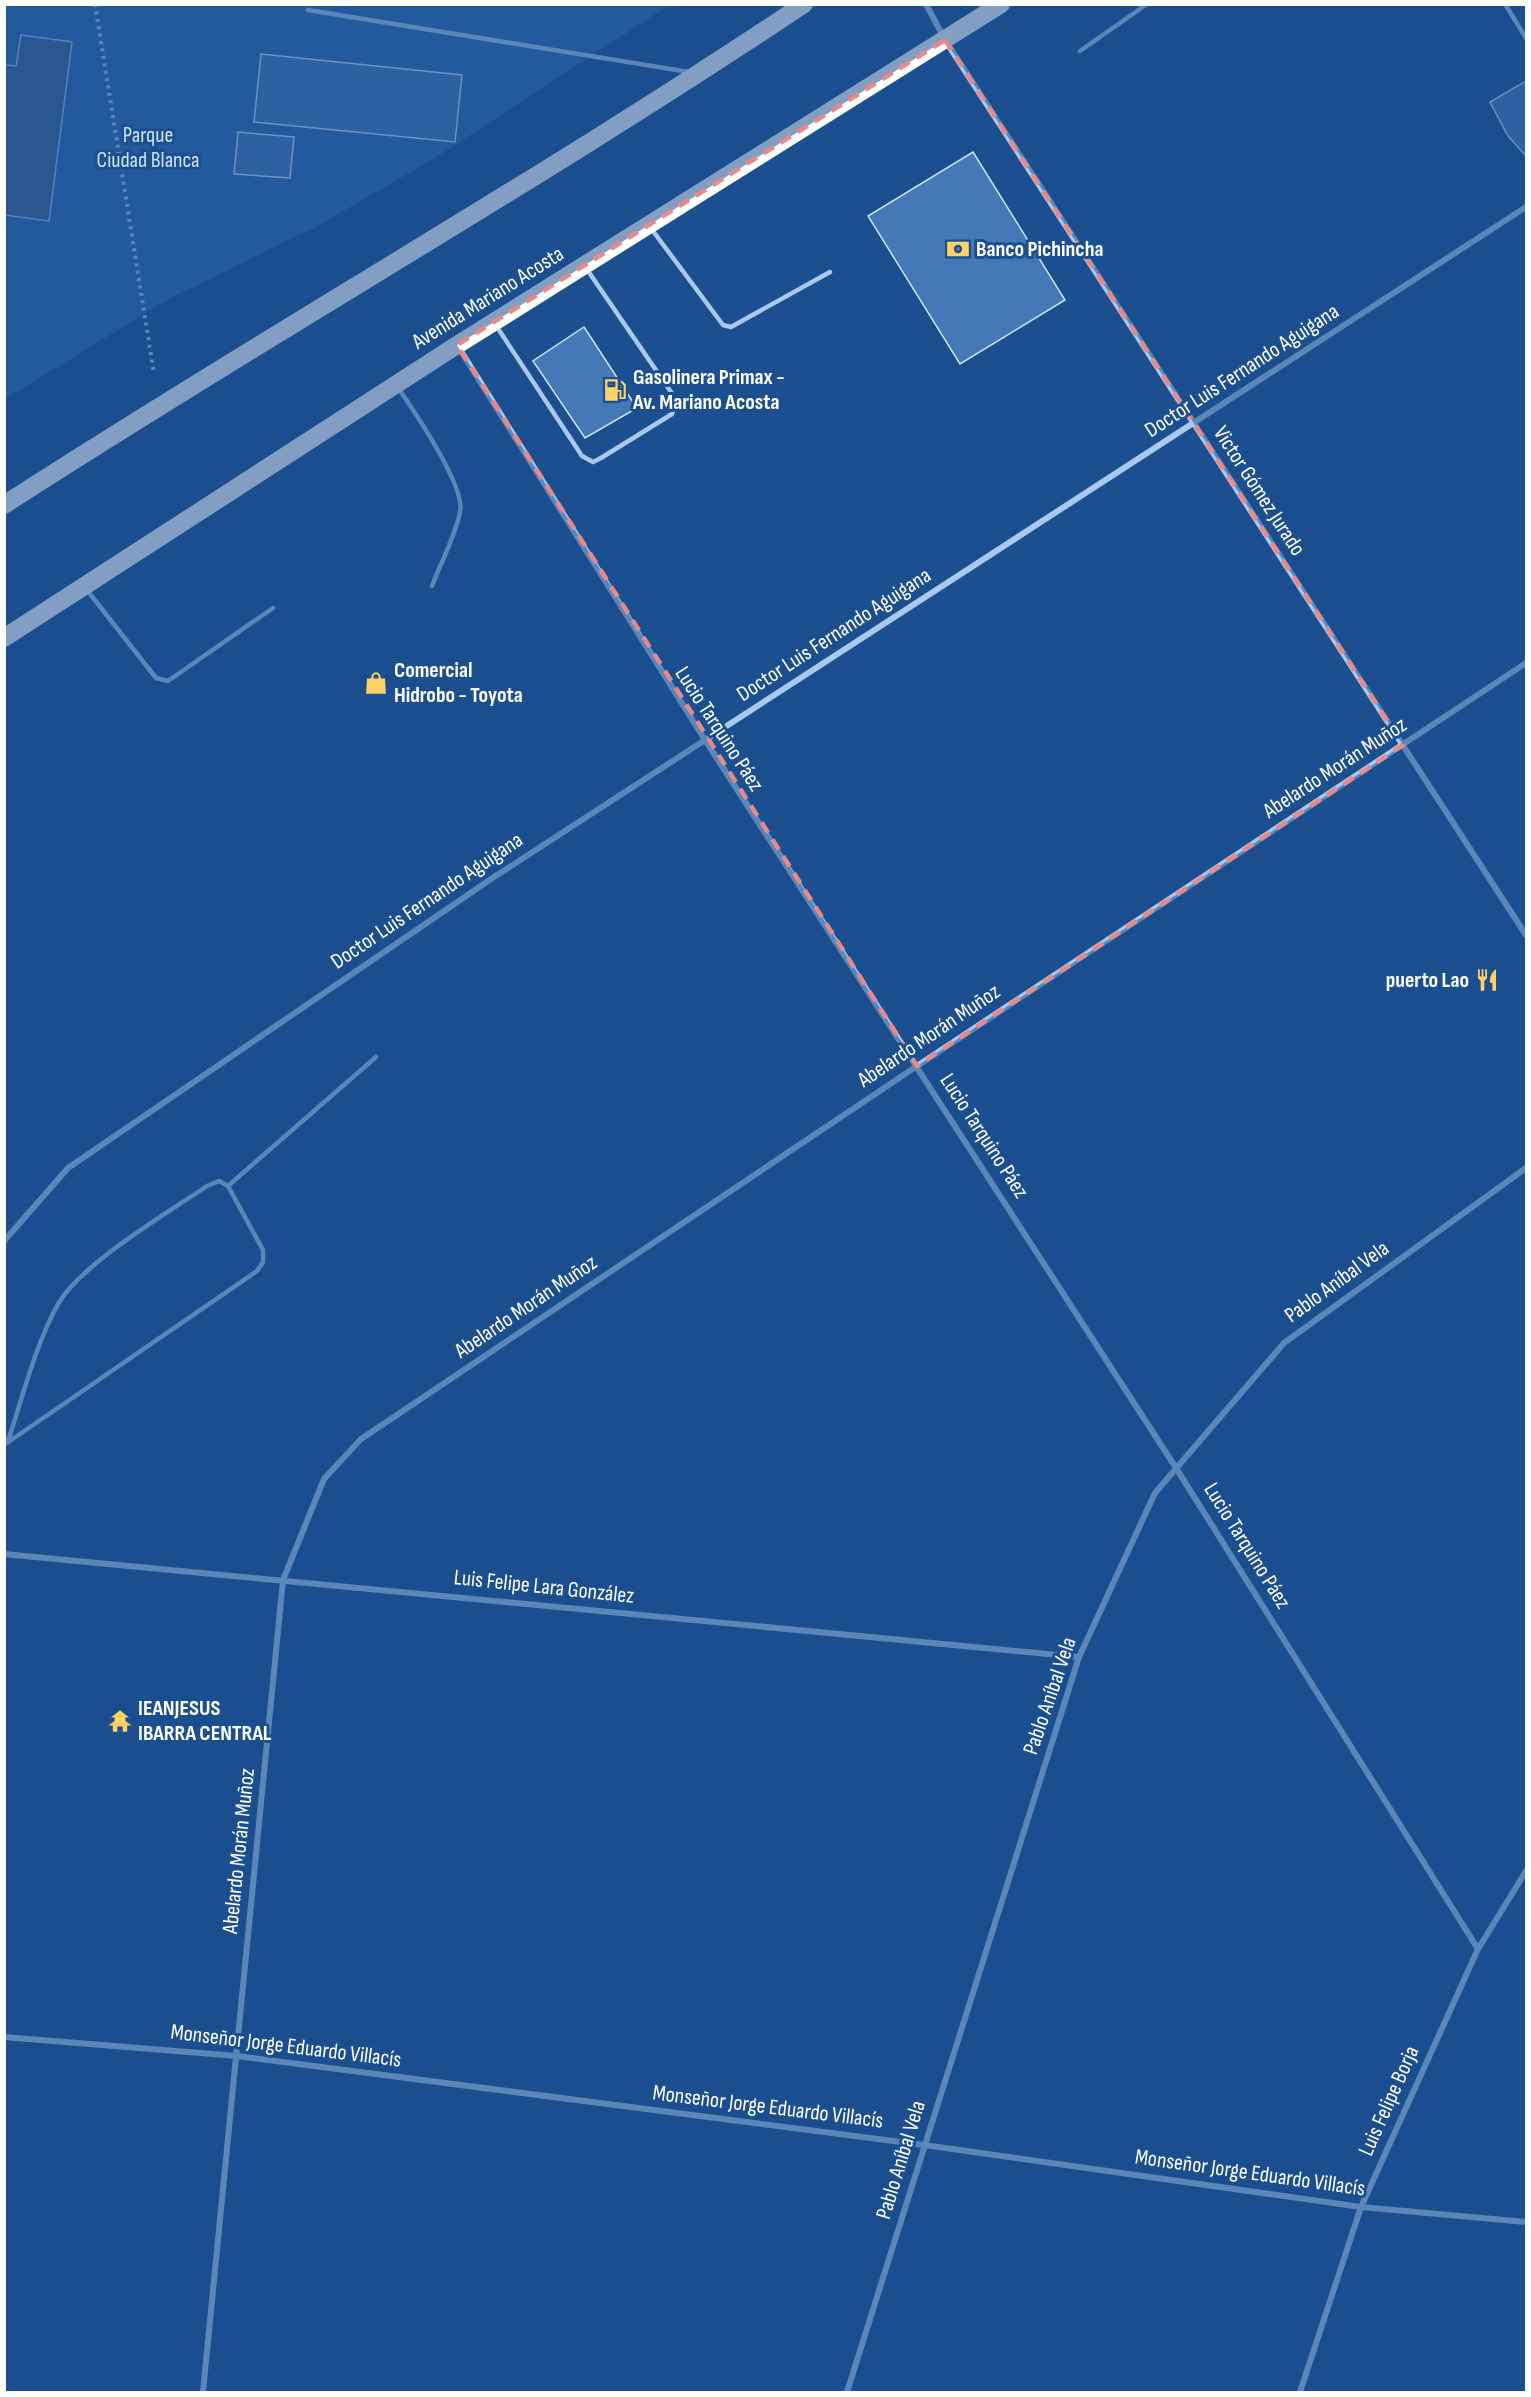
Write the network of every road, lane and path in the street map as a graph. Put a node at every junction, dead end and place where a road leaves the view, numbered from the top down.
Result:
1 (95, 4) edge
2 (804, 4) edge
3 (926, 4) edge
4 (1000, 4) edge
5 (1147, 4) edge
6 (1505, 4) edge
7 (308, 10) dead end
8 (1527, 38) edge
9 (945, 40) junction
10 (1080, 51) dead end
11 (700, 74) junction
12 (1527, 207) edge
13 (648, 225) junction
14 (584, 266) junction
15 (830, 272) dead end
16 (494, 322) junction
17 (457, 345) junction
18 (396, 384) junction
19 (159, 405) junction
20 (1194, 424) junction
21 (4, 505) edge
22 (84, 585) junction
23 (432, 586) dead end
24 (273, 608) dead end
25 (4, 638) edge
26 (1527, 663) edge
27 (705, 740) junction
28 (1403, 745) junction
29 (1527, 935) edge
30 (376, 1057) dead end
31 (917, 1066) junction
32 (1527, 1168) edge
33 (228, 1186) junction
34 (4, 1241) edge
35 (6, 1443) edge
36 (1176, 1468) junction
37 (4, 1554) edge
38 (283, 1580) junction
39 (1080, 1657) junction
40 (1527, 1871) edge
41 (1478, 1949) junction
42 (4, 2037) edge
43 (237, 2056) junction
44 (924, 2145) junction
45 (1361, 2207) junction
46 (1527, 2222) edge
47 (203, 2392) edge
48 (847, 2392) edge
49 (1300, 2392) edge

1 - 19 path
2 - 11 highway
3 - 9 street, Victor Gómez Jurado
4 - 9 highway, Avenida Mariano Acosta
5 - 10 lane
6 - 8 lane
7 - 11 lane
9 - 13 highway, Avenida Mariano Acosta
9 - 20 street, Victor Gómez Jurado
11 - 19 highway
12 - 20 street, Doctor Luis Fernando Aguigana
13 - 14 highway, Avenida Mariano Acosta
13 - 15 lane
14 - 16 highway, Avenida Mariano Acosta
14 - 16 lane
16 - 17 highway, Avenida Mariano Acosta
17 - 18 highway, Avenida Mariano Acosta
17 - 27 street, Lucio Tarquino Páez
18 - 22 highway, Avenida Mariano Acosta
18 - 23 lane
19 - 21 highway
20 - 27 street, Doctor Luis Fernando Aguigana
20 - 28 street, Victor Gómez Jurado
22 - 24 lane
22 - 25 highway, Avenida Mariano Acosta
26 - 28 street, Abelardo Morán Muñoz
27 - 31 street, Lucio Tarquino Páez
27 - 34 street, Doctor Luis Fernando Aguigana
28 - 29 street, Victor Gómez Jurado
28 - 31 street, Abelardo Morán Muñoz
30 - 33 lane
31 - 36 street, Lucio Tarquino Páez
31 - 38 street, Abelardo Morán Muñoz
32 - 36 street, Pablo Aníbal Vela
33 - 35 lane
33 - 35 lane
36 - 39 street, Pablo Aníbal Vela
36 - 41 street, Lucio Tarquino Páez
37 - 38 street, Luis Felipe Lara González
38 - 39 street, Luis Felipe Lara González
38 - 43 street, Abelardo Morán Muñoz
39 - 44 street, Pablo Aníbal Vela
40 - 41 street, Luis Felipe Borja
41 - 45 street, Luis Felipe Borja
42 - 43 street, Monseñor Jorge Eduardo Villacís
43 - 44 street, Monseñor Jorge Eduardo Villacís
43 - 47 street, Abelardo Morán Muñoz
44 - 45 street, Monseñor Jorge Eduardo Villacís
44 - 48 street, Pablo Aníbal Vela
45 - 46 street, Monseñor Jorge Eduardo Villacís
45 - 49 street, Luis Felipe Borja

